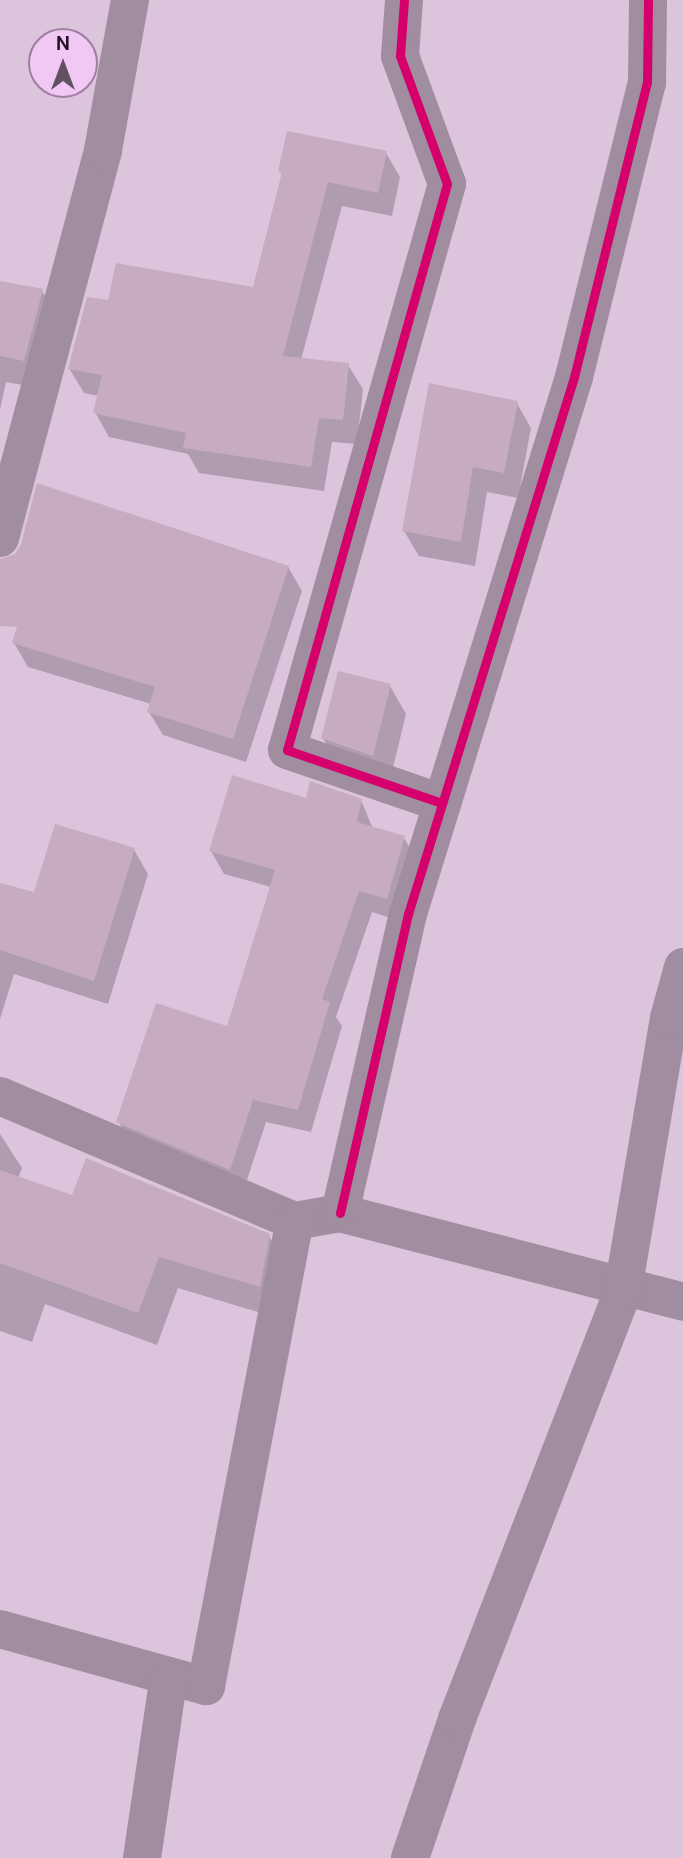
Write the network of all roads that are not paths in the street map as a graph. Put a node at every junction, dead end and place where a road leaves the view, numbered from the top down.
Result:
1 (130, 0) edge
2 (404, 0) edge
3 (648, 0) edge
4 (0, 538) edge
5 (442, 803) junction
6 (683, 967) edge
7 (0, 1096) edge
8 (340, 1213) junction
9 (295, 1221) junction
10 (623, 1290) junction
11 (683, 1302) edge
12 (0, 1629) edge
13 (169, 1676) junction
14 (142, 1858) edge
15 (410, 1858) edge

1 - 4 street
2 - 5 street
3 - 5 street
5 - 8 street
6 - 10 street
7 - 9 street
8 - 9 street
8 - 10 street
9 - 13 street
10 - 11 street
10 - 15 street
12 - 13 street
13 - 14 street

